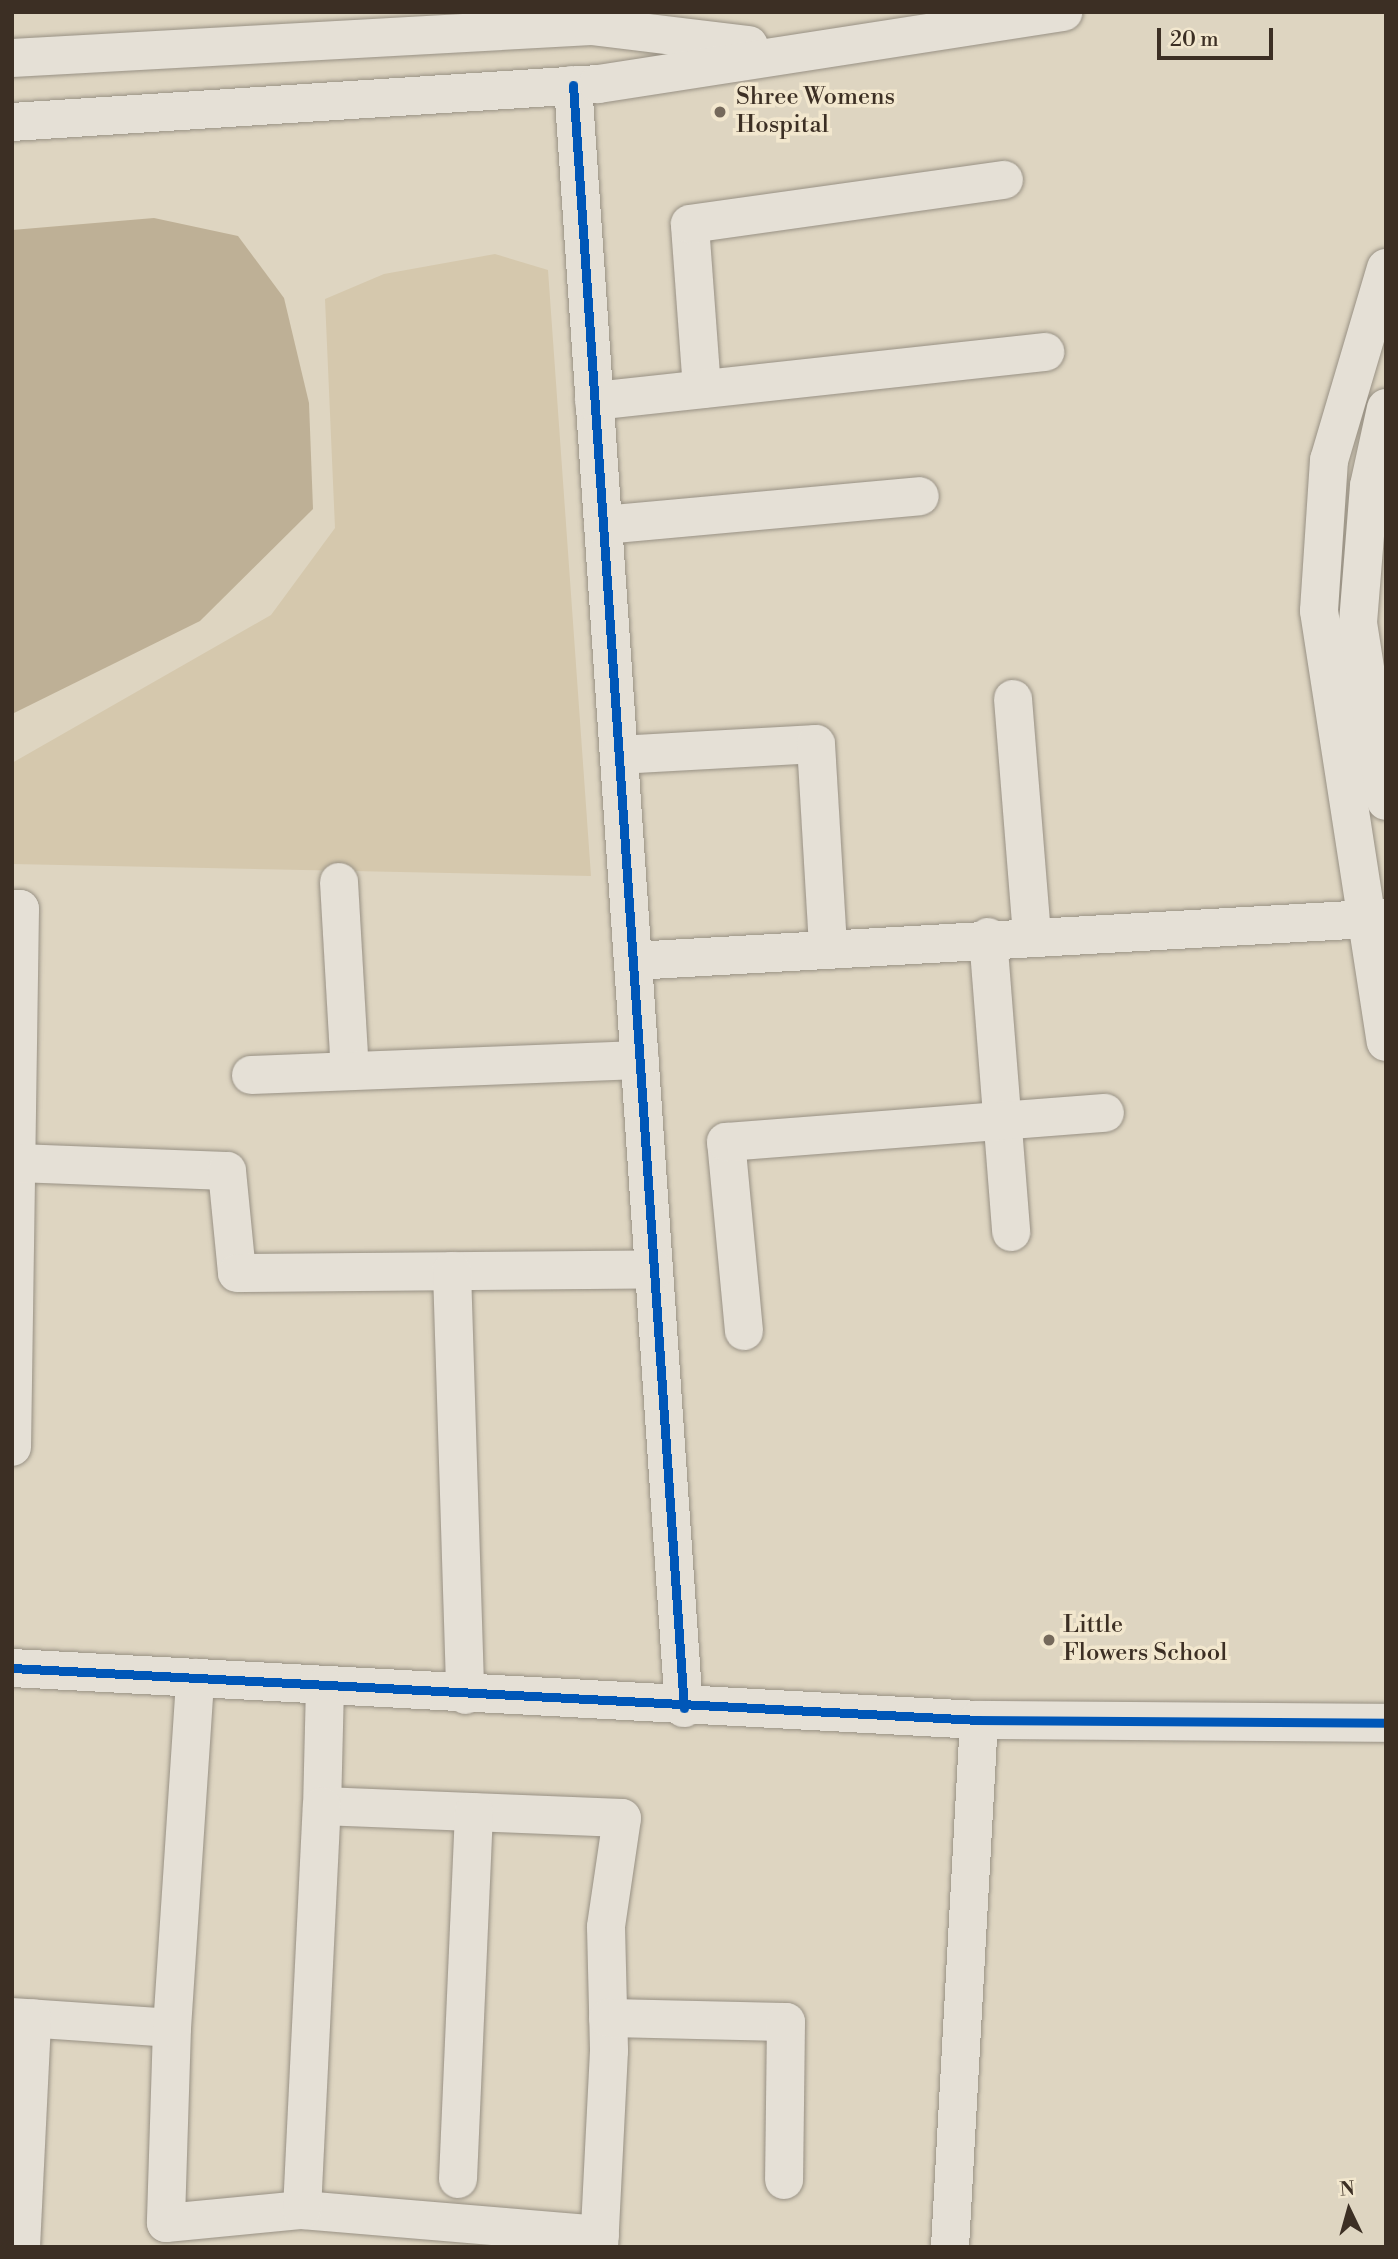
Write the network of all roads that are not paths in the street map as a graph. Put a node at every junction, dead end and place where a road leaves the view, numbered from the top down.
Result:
1 (1063, 12) edge
2 (591, 19) edge
3 (948, 22) edge
4 (790, 50) junction
5 (12, 58) edge
6 (585, 85) junction
7 (12, 122) edge
8 (1004, 180) dead end
9 (1386, 268) edge
10 (1045, 352) dead end
11 (702, 389) junction
12 (594, 401) junction
13 (1386, 408) edge
14 (920, 496) dead end
15 (603, 525) junction
16 (1013, 699) dead end
17 (1379, 745) edge
18 (619, 755) junction
19 (1386, 801) edge
20 (339, 882) dead end
21 (12, 909) edge
22 (1377, 918) edge
23 (1032, 934) junction
24 (988, 937) junction
25 (828, 947) junction
26 (633, 961) junction
27 (1386, 1042) edge
28 (640, 1060) junction
29 (350, 1071) junction
30 (250, 1075) dead end
31 (1105, 1113) dead end
32 (1002, 1120) junction
33 (17, 1163) junction
34 (1011, 1233) dead end
35 (654, 1269) junction
36 (452, 1271) junction
37 (744, 1331) dead end
38 (12, 1447) edge
39 (12, 1668) edge
40 (195, 1678) junction
41 (325, 1686) junction
42 (465, 1695) junction
43 (684, 1708) junction
44 (979, 1720) junction
45 (1386, 1723) edge
46 (322, 1806) junction
47 (474, 1812) junction
48 (22, 2018) edge
49 (608, 2018) junction
50 (172, 2028) junction
51 (458, 2179) dead end
52 (784, 2180) dead end
53 (302, 2210) junction
54 (600, 2241) edge
55 (21, 2247) edge
56 (950, 2247) edge

1 - 3 street
2 - 4 street
2 - 5 street
2 - 6 street
3 - 4 street
4 - 6 street
6 - 7 street
6 - 12 street
8 - 11 street
9 - 22 street
10 - 11 street
11 - 12 street
12 - 15 street
13 - 17 street
14 - 15 street
15 - 18 street
16 - 23 street
17 - 19 street
18 - 25 street
18 - 26 street
20 - 29 street
21 - 33 street
22 - 23 street
22 - 27 street
23 - 24 street
24 - 25 street
24 - 32 street
25 - 26 street
26 - 28 street
28 - 29 street
28 - 35 street
29 - 30 street
31 - 32 street
32 - 34 street
32 - 37 street
33 - 36 street
33 - 38 street
35 - 36 street
35 - 43 street
36 - 42 street
39 - 40 street
40 - 41 street
40 - 50 street
41 - 42 street
41 - 46 street
42 - 43 street
43 - 44 street
44 - 45 street
44 - 56 street
46 - 47 street
46 - 53 street
47 - 49 street
47 - 51 street
48 - 50 street
48 - 55 street
49 - 52 street
49 - 54 street
50 - 53 street
53 - 54 street

